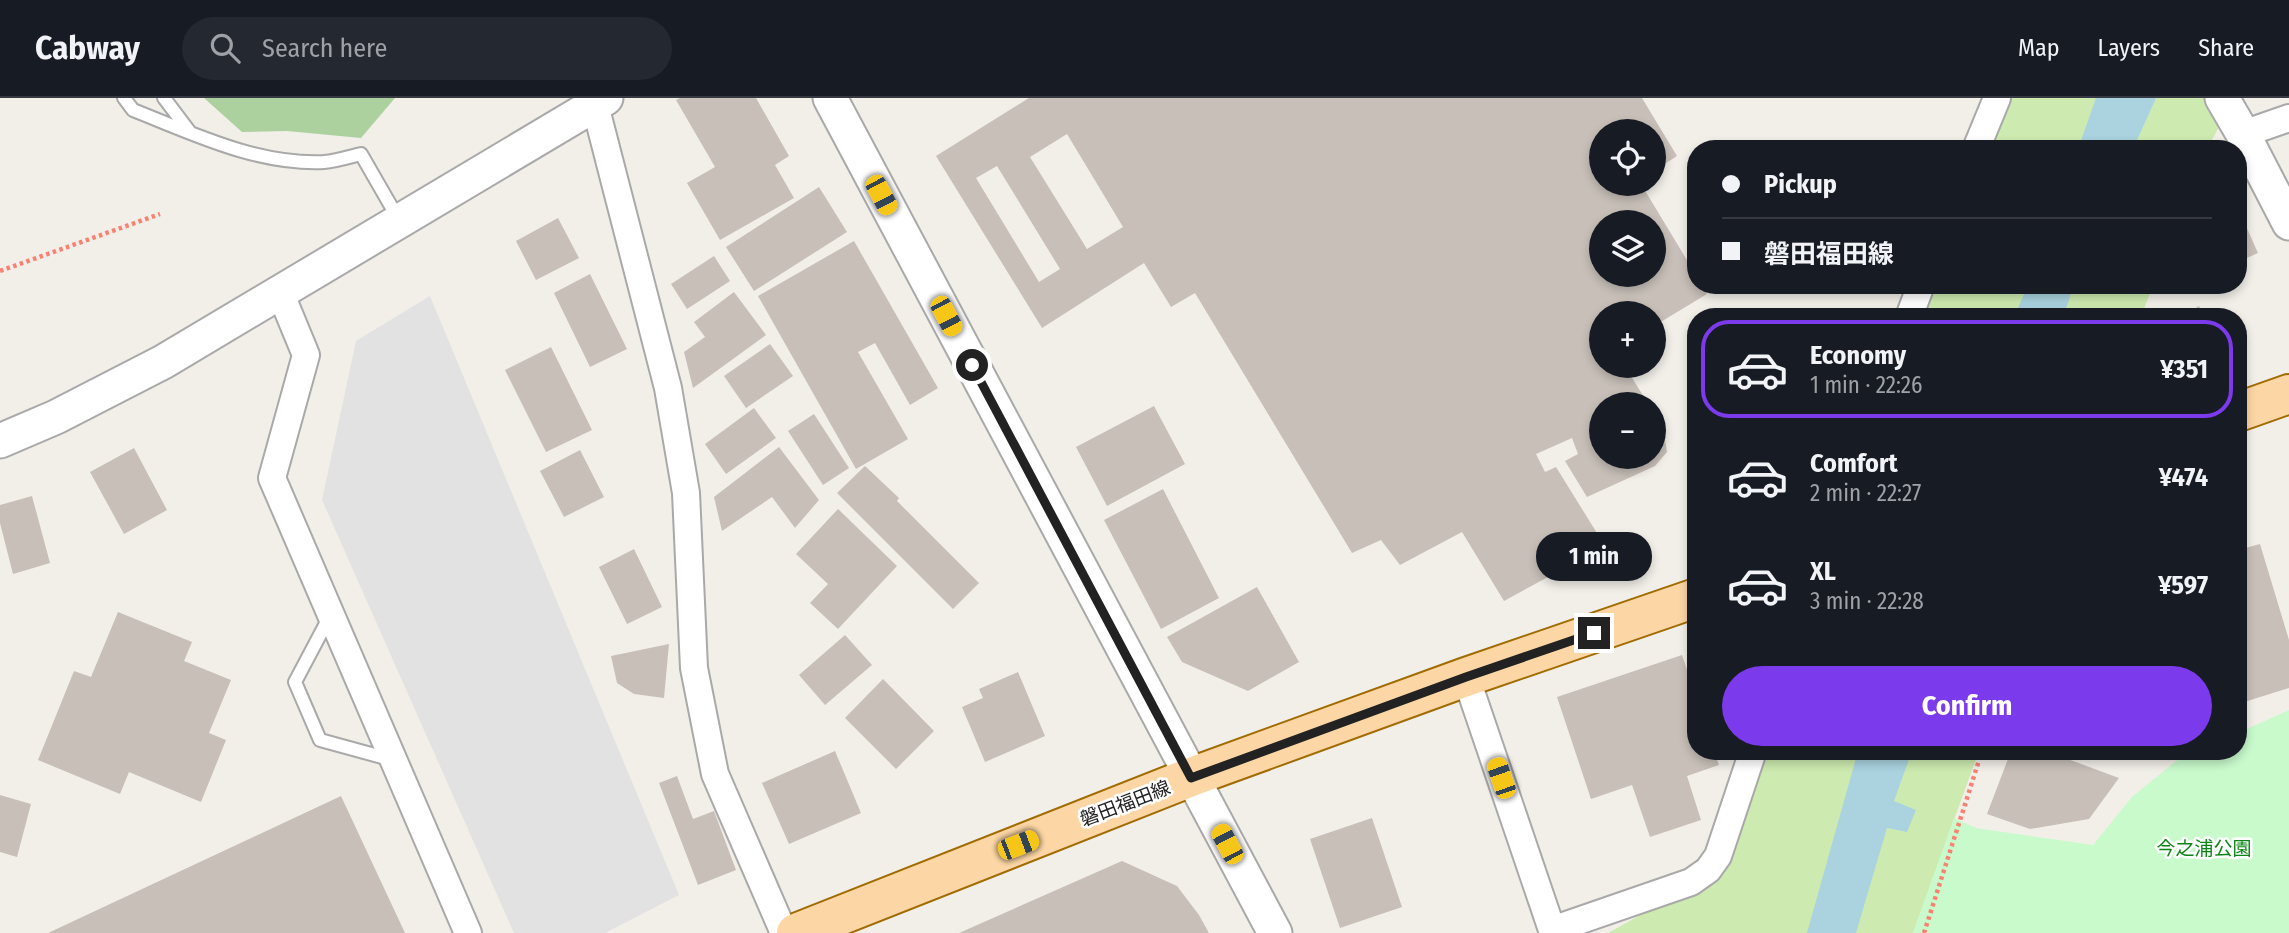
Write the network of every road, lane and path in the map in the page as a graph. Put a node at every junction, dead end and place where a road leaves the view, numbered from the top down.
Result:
1 (124, 98) edge
2 (164, 98) edge
3 (830, 98) edge
4 (1997, 98) edge
5 (600, 101) edge
6 (2231, 109) edge
7 (2289, 118) edge
8 (191, 133) junction
9 (1980, 140) edge
10 (2247, 140) edge
11 (2247, 140) edge
12 (160, 215) dead end
13 (399, 220) junction
14 (2289, 223) edge
15 (0, 271) edge
16 (280, 292) junction
17 (2289, 394) edge
18 (2247, 409) edge
19 (0, 441) edge
20 (1687, 601) edge
21 (331, 614) junction
22 (1466, 677) junction
23 (394, 760) junction
24 (1750, 760) edge
25 (1979, 760) edge
26 (1191, 778) junction
27 (468, 933) edge
28 (784, 933) edge
29 (796, 933) edge
30 (1275, 933) edge
31 (1924, 933) edge

1 - 8 lane
2 - 8 lane
3 - 26 street
4 - 9 street
5 - 13 street
5 - 28 street
6 - 7 street
6 - 11 street
8 - 13 lane
10 - 14 street
12 - 15 path
13 - 16 street
16 - 19 street
16 - 21 street
17 - 18 main road
20 - 22 main road, 磐田福田線
21 - 23 street
21 - 23 lane
22 - 24 street
22 - 26 main road, 磐田福田線
23 - 27 street
25 - 31 path
26 - 29 main road, 磐田福田線
26 - 30 street

